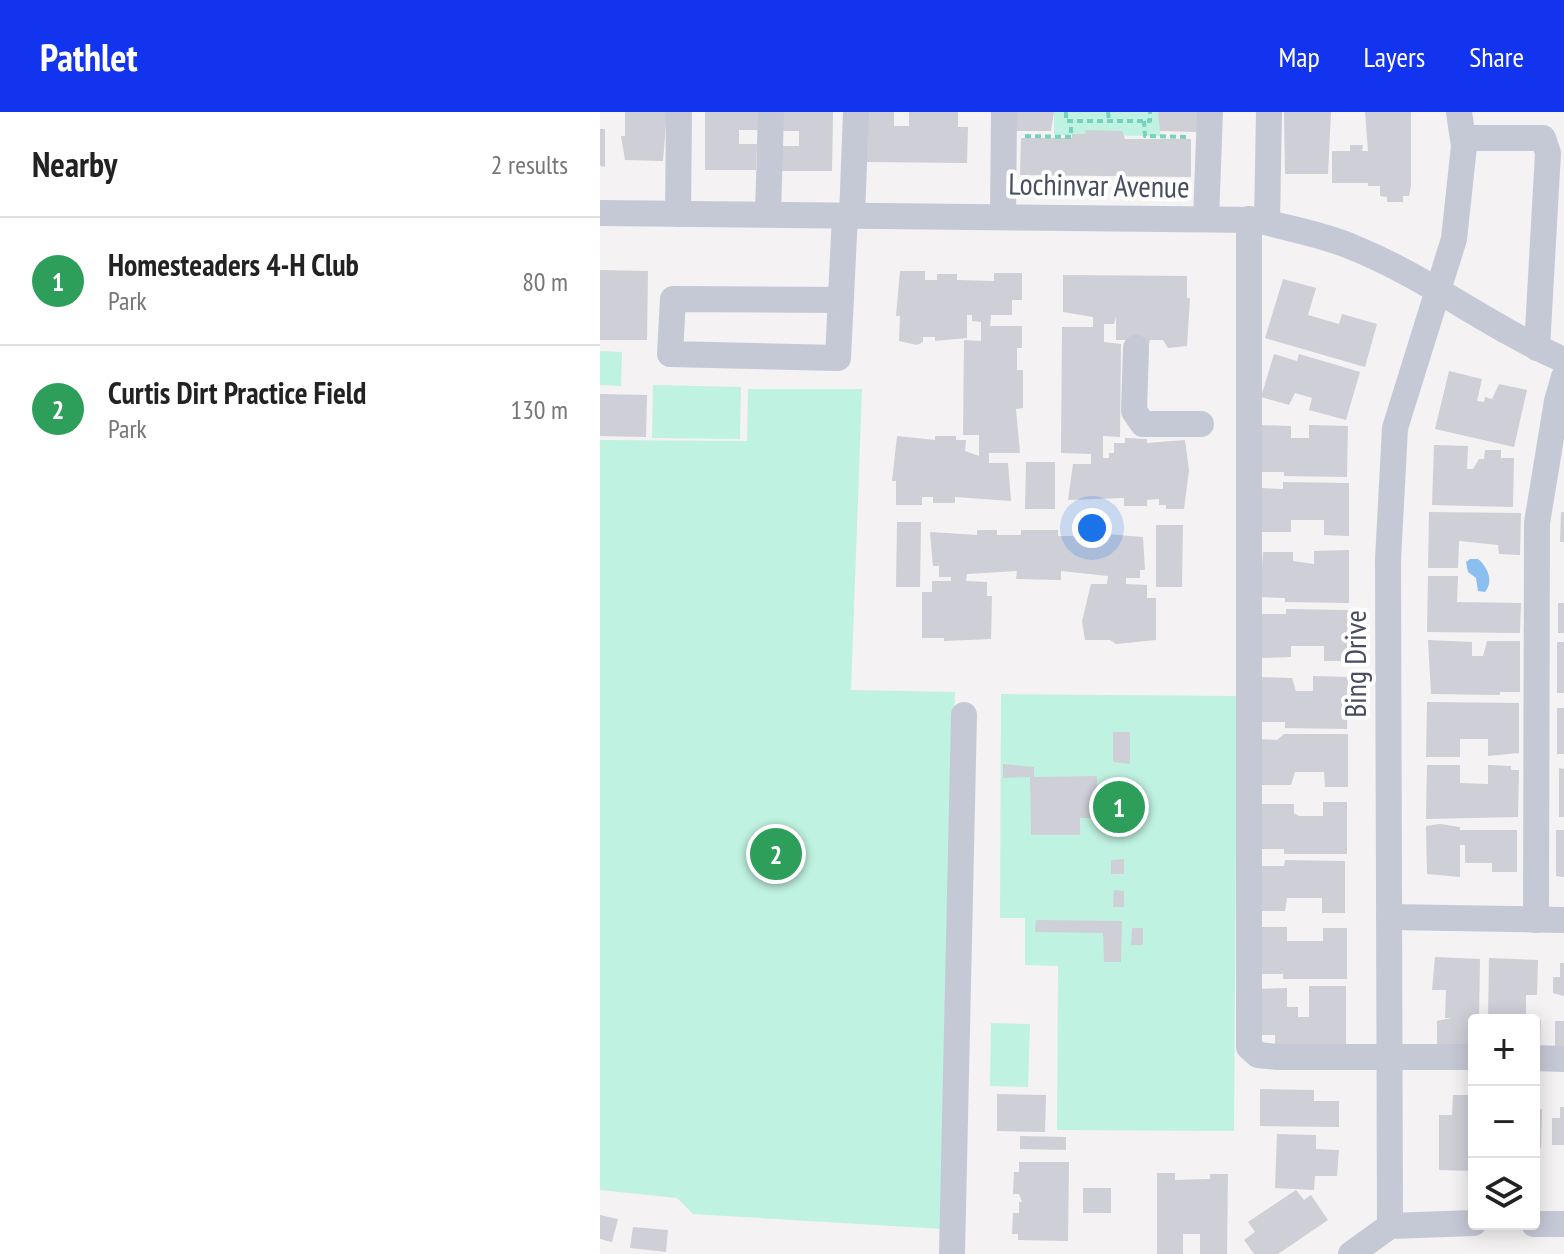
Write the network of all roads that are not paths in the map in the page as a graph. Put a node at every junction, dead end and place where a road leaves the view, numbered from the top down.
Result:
1 (679, 112) edge
2 (771, 112) edge
3 (856, 112) edge
4 (1269, 112) edge
5 (1459, 112) edge
6 (1004, 124) edge
7 (1210, 124) edge
8 (1463, 138) junction
9 (600, 213) edge
10 (678, 214) junction
11 (768, 214) junction
12 (849, 216) junction
13 (1003, 217) junction
14 (1206, 219) junction
15 (1258, 221) junction
16 (1436, 291) junction
17 (841, 300) junction
18 (1136, 348) dead end
19 (1537, 348) junction
20 (1564, 360) edge
21 (1564, 377) edge
22 (1201, 424) dead end
23 (964, 715) dead end
24 (1389, 917) junction
25 (1536, 920) junction
26 (1564, 920) edge
27 (1390, 1055) junction
28 (1468, 1057) edge
29 (1540, 1058) edge
30 (1564, 1059) edge
31 (1468, 1223) edge
32 (1540, 1224) edge
33 (1564, 1224) edge
34 (1390, 1226) junction
35 (952, 1254) edge
36 (1351, 1254) edge

1 - 10 street
2 - 11 street
3 - 12 street
4 - 15 street
5 - 8 street, Bing Drive
6 - 13 street
7 - 14 street
8 - 16 street, Bing Drive
8 - 19 street
9 - 10 street, Lochinvar Avenue
10 - 11 street, Lochinvar Avenue
11 - 12 street, Lochinvar Avenue
12 - 13 street, Lochinvar Avenue
12 - 17 street
13 - 14 street, Lochinvar Avenue
14 - 15 street, Lochinvar Avenue
15 - 16 street, Lochinvar Avenue
15 - 27 street
16 - 19 street, Lochinvar Avenue
16 - 24 street, Bing Drive
17 - 17 street
18 - 22 street
19 - 20 street, Lochinvar Avenue
21 - 25 street
23 - 35 street
24 - 25 street
24 - 27 street, Bing Drive
25 - 26 street
27 - 28 street
27 - 34 street, Bing Drive
29 - 30 street
31 - 34 street
32 - 33 street
34 - 36 street

